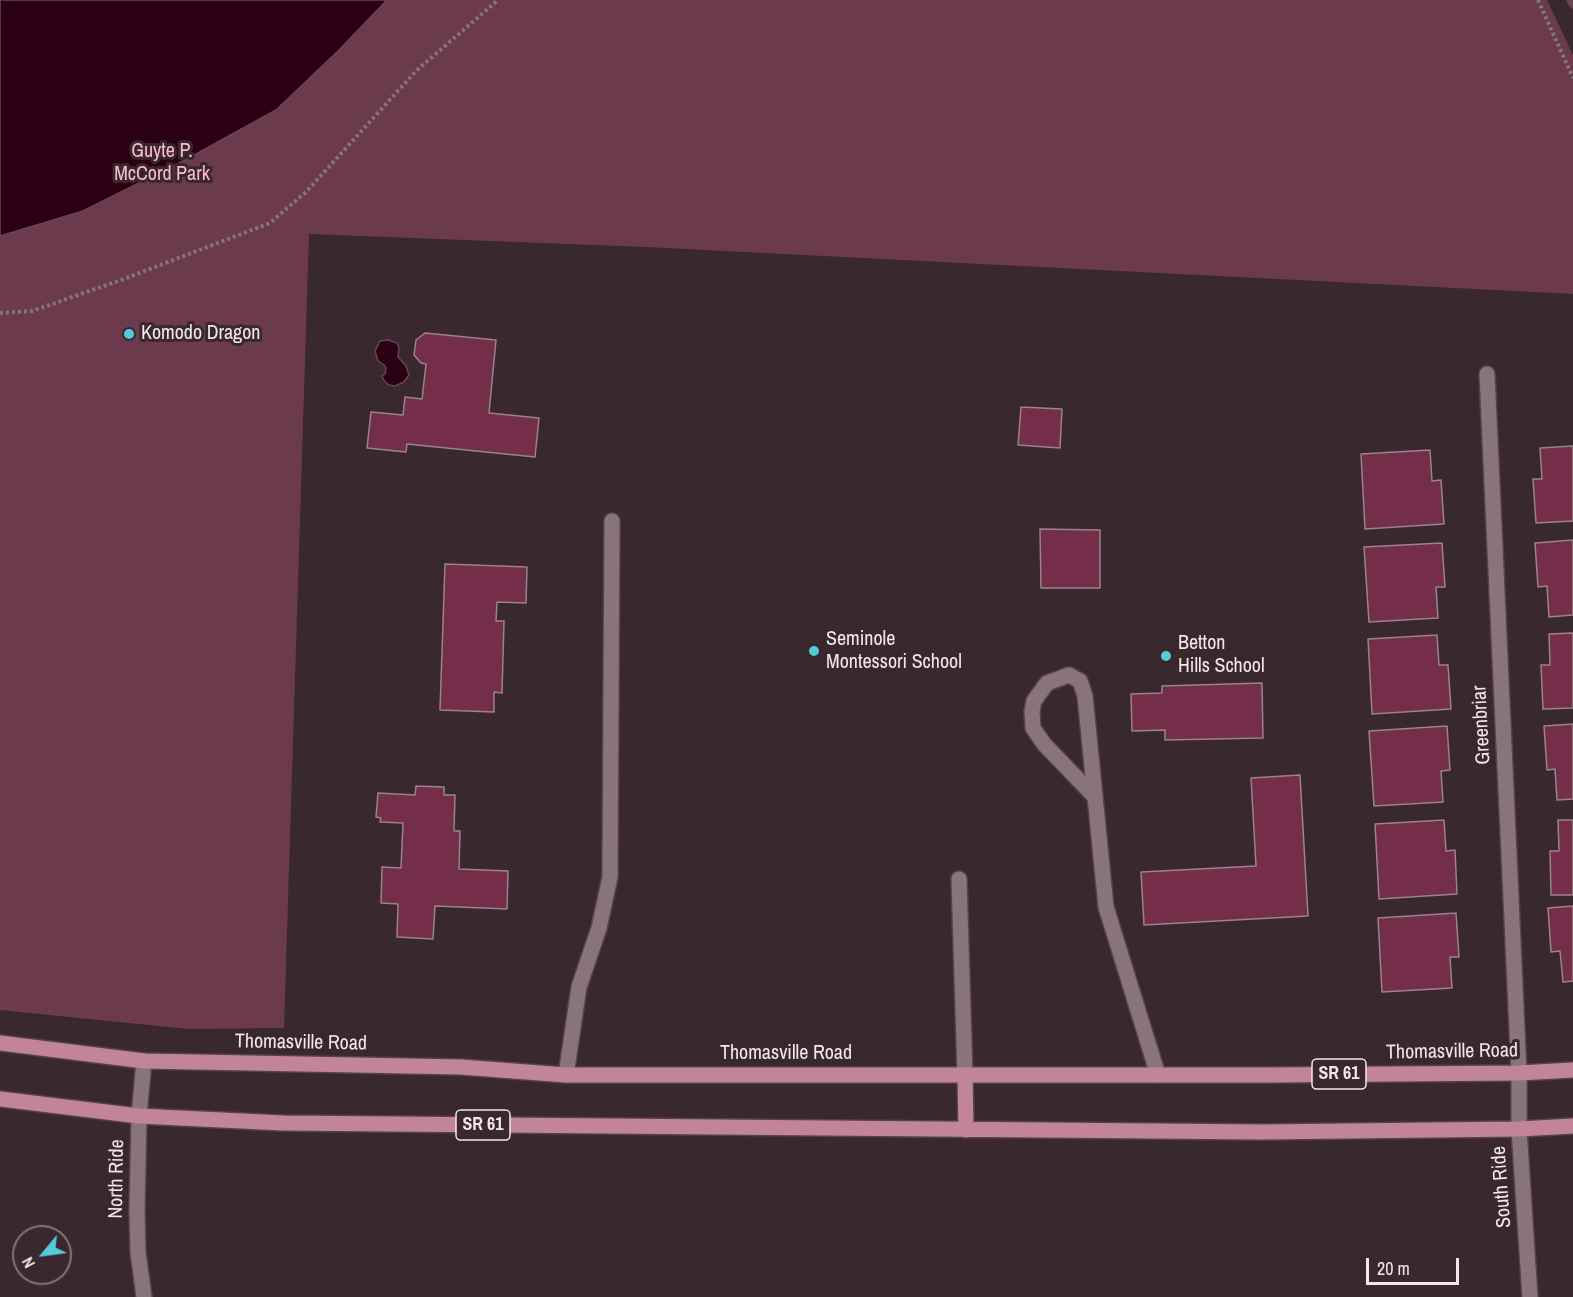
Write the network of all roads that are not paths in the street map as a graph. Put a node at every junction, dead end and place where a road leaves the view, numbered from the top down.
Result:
1 (1486, 374) dead end
2 (612, 521) dead end
3 (1095, 797) junction
4 (959, 879) dead end
5 (0, 1043) edge
6 (144, 1061) junction
7 (1573, 1070) edge
8 (1519, 1073) junction
9 (566, 1075) junction
10 (965, 1075) junction
11 (1158, 1075) junction
12 (0, 1099) edge
13 (139, 1116) junction
14 (1573, 1126) edge
15 (966, 1130) junction
16 (1519, 1130) junction
17 (144, 1297) edge
18 (1530, 1297) edge

1 - 8 street, Greenbriar
2 - 9 street
3 - 3 street
3 - 11 street
4 - 10 street
5 - 6 main road, Thomasville Road / SR 61
6 - 9 main road, Thomasville Road / SR 61
6 - 13 street, North Ride
7 - 8 main road, Thomasville Road / SR 61
8 - 11 main road, Thomasville Road / SR 61
8 - 16 street, South Ride
9 - 10 main road, Thomasville Road / SR 61
10 - 11 main road, Thomasville Road / SR 61
10 - 15 main road
12 - 13 main road, SR 61
13 - 15 main road, SR 61
13 - 17 street, North Ride
14 - 16 main road, SR 61
15 - 16 main road, SR 61
16 - 18 street, South Ride

